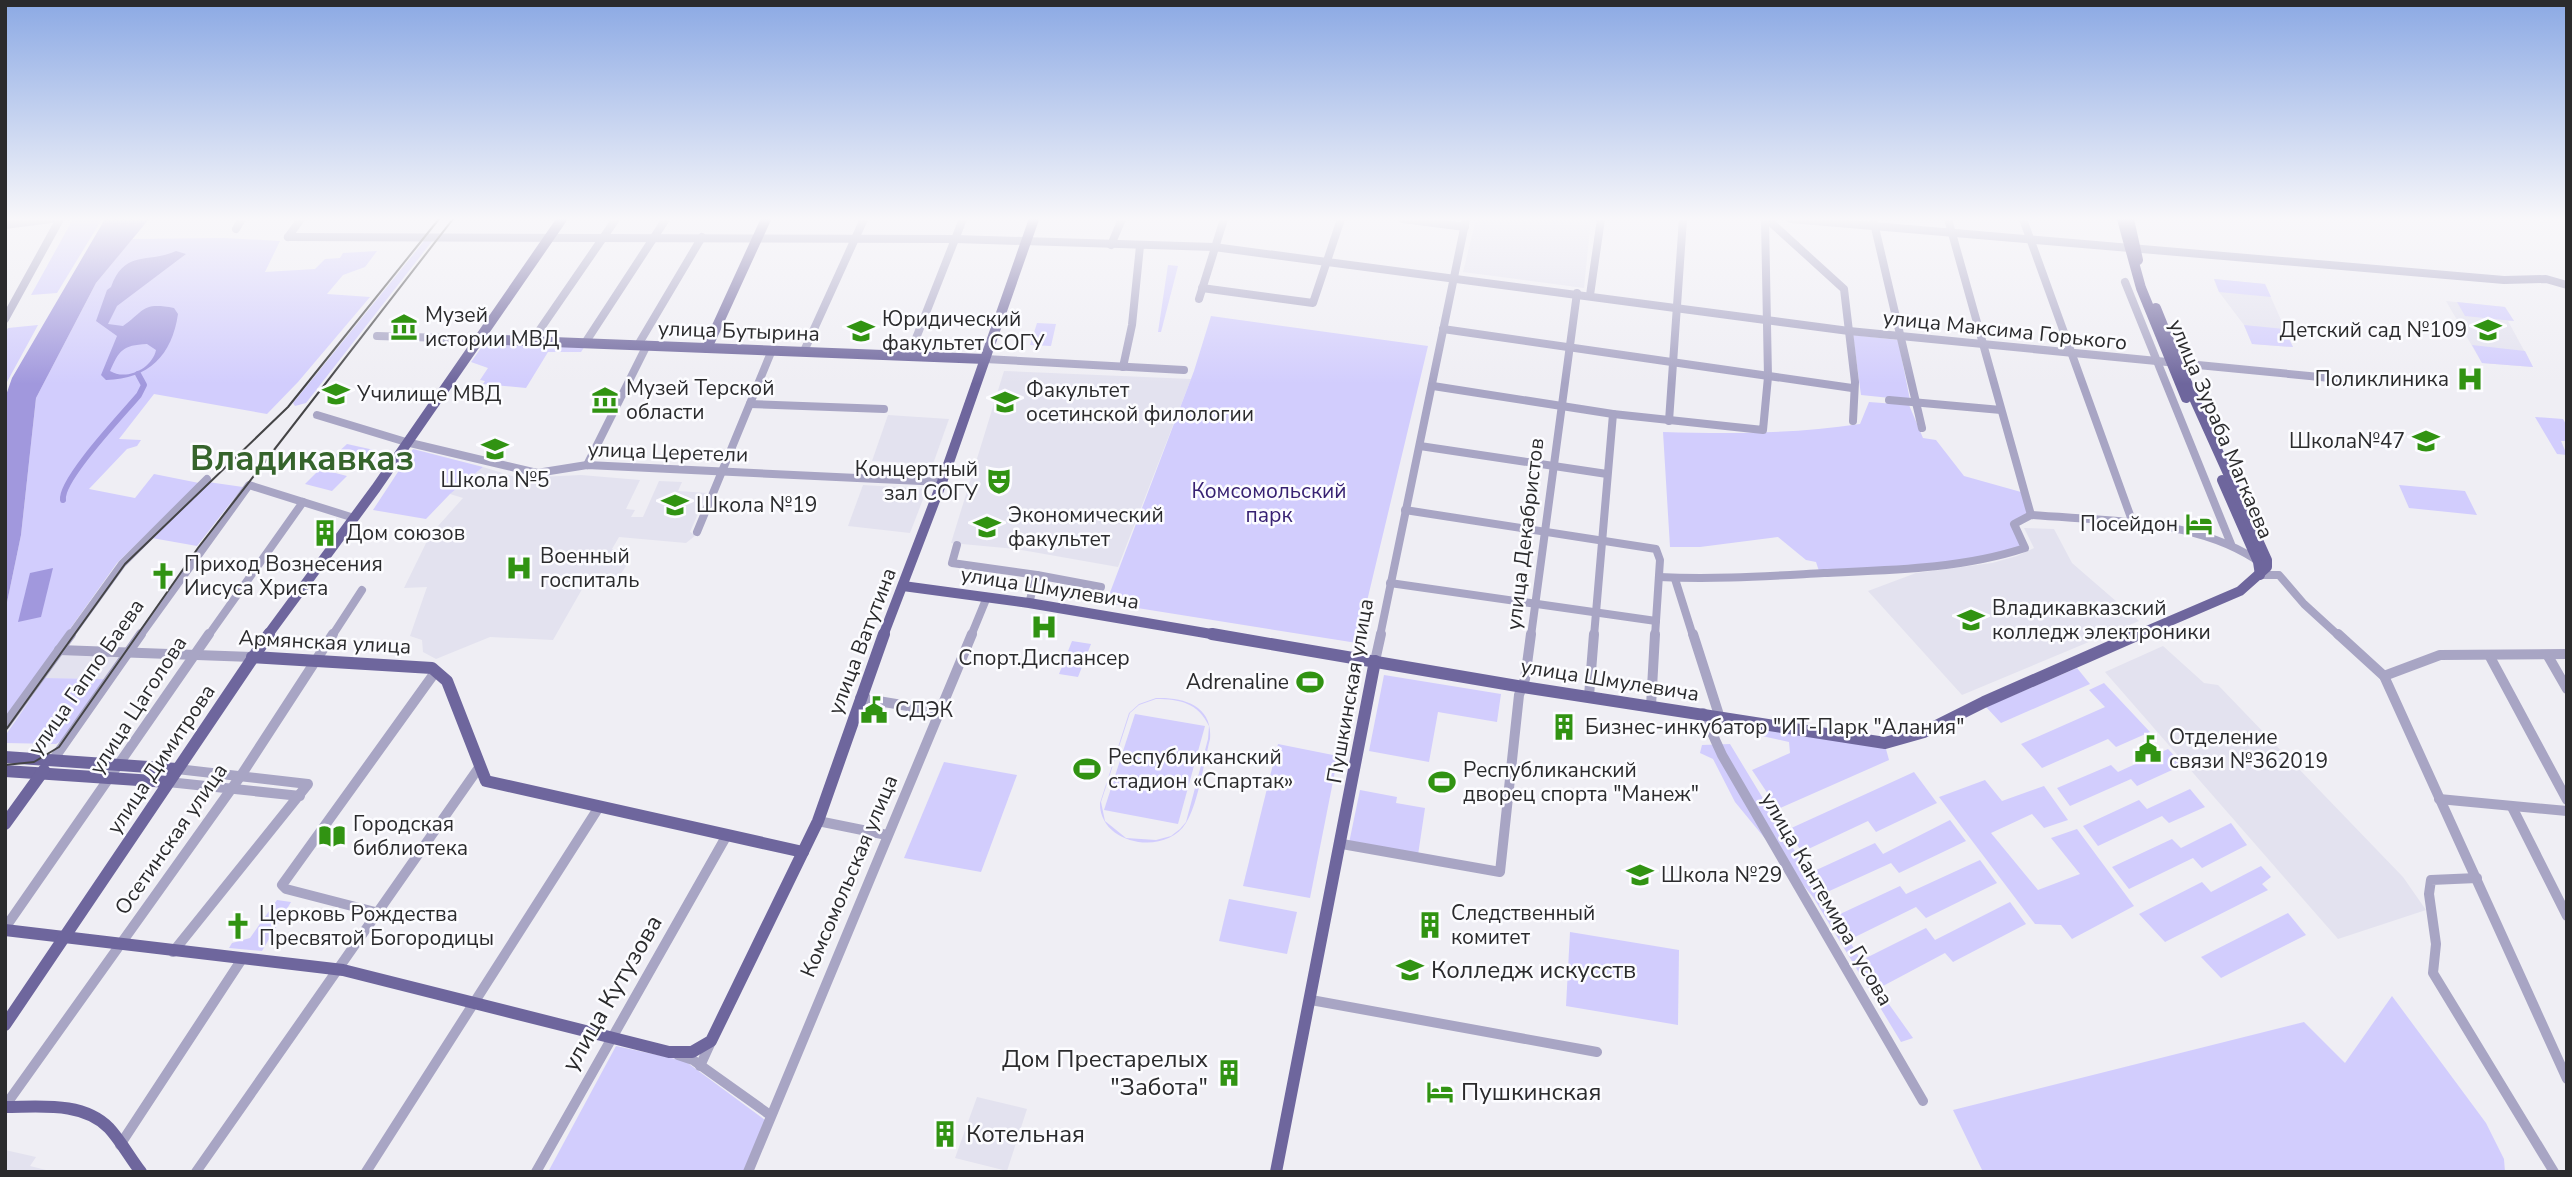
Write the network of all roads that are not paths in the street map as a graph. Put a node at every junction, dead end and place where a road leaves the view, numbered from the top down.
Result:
1 (28, 274) edge
2 (523, 274) edge
3 (579, 274) edge
4 (630, 274) edge
5 (682, 274) edge
6 (741, 274) edge
7 (839, 274) edge
8 (942, 274) edge
9 (1015, 274) edge
10 (1137, 274) edge
11 (1206, 274) edge
12 (1323, 274) edge
13 (1432, 274) edge
14 (1456, 274) edge
15 (1593, 274) edge
16 (1679, 274) edge
17 (1766, 274) edge
18 (1827, 274) edge
19 (1886, 274) edge
20 (1963, 274) edge
21 (2042, 274) edge
22 (2141, 274) edge
23 (2433, 274) edge
24 (1455, 277) junction
25 (2125, 282) dead end
26 (2567, 285) edge
27 (1202, 288) junction
28 (1577, 293) junction
29 (1590, 295) junction
30 (1199, 299) dead end
31 (10, 304) edge
32 (1677, 306) junction
33 (5, 319) edge
34 (1766, 319) junction
35 (1443, 329) junction
36 (1849, 331) junction
37 (377, 335) dead end
38 (1900, 337) junction
39 (478, 339) junction
40 (532, 341) junction
41 (585, 343) junction
42 (643, 345) junction
43 (1982, 345) junction
44 (707, 348) junction
45 (1569, 349) junction
46 (772, 350) junction
47 (804, 351) junction
48 (2070, 354) junction
49 (909, 356) junction
50 (985, 359) junction
51 (1673, 363) junction
52 (2156, 363) junction
53 (2176, 363) junction
54 (2191, 364) joint
55 (1123, 367) junction
56 (1184, 370) dead end
57 (1768, 377) junction
58 (2351, 380) dead end
59 (1433, 386) junction
60 (1852, 388) junction
61 (1889, 400) dead end
62 (1913, 402) junction
63 (750, 404) junction
64 (1561, 406) junction
65 (884, 410) dead end
66 (2001, 410) junction
67 (1613, 414) junction
68 (317, 415) dead end
69 (1669, 421) junction
70 (1853, 421) dead end
71 (1922, 428) dead end
72 (1763, 430) joint
73 (406, 442) junction
74 (1420, 446) junction
75 (587, 465) junction
76 (1553, 467) junction
77 (724, 470) junction
78 (1607, 474) junction
79 (207, 479) dead end
80 (942, 482) junction
81 (303, 502) junction
82 (1405, 510) junction
83 (2031, 515) junction
84 (354, 518) junction
85 (2134, 526) junction
86 (697, 532) dead end
87 (1544, 532) junction
88 (2246, 535) junction
89 (1602, 539) junction
90 (2231, 544) junction
91 (957, 545) dead end
92 (2261, 559) junction
93 (1037, 575) junction
94 (2260, 575) junction
95 (1659, 577) junction
96 (1675, 579) junction
97 (1390, 583) junction
98 (903, 586) junction
99 (1101, 587) dead end
100 (362, 590) dead end
101 (987, 597) junction
102 (1029, 603) junction
103 (1536, 604) junction
104 (1595, 612) junction
105 (1656, 621) junction
106 (58, 650) junction
107 (128, 652) junction
108 (193, 654) junction
109 (2567, 654) edge
110 (2489, 655) junction
111 (2548, 656) junction
112 (252, 657) junction
113 (313, 661) junction
114 (1375, 661) junction
115 (436, 671) junction
116 (2384, 677) junction
117 (1523, 687) junction
118 (2567, 689) edge
119 (1589, 696) junction
120 (860, 698) junction
121 (1651, 706) junction
122 (938, 711) junction
123 (1703, 713) junction
124 (1719, 715) junction
125 (5, 725) edge
126 (5, 757) edge
127 (53, 760) junction
128 (122, 765) junction
129 (480, 766) junction
130 (177, 769) junction
131 (5, 771) edge
132 (42, 773) junction
133 (242, 774) junction
134 (113, 778) junction
135 (168, 782) junction
136 (233, 787) junction
137 (300, 796) junction
138 (2439, 799) junction
139 (2567, 800) edge
140 (599, 807) junction
141 (2512, 807) junction
142 (2567, 811) edge
143 (818, 821) junction
144 (5, 824) edge
145 (727, 835) junction
146 (887, 835) junction
147 (1342, 844) junction
148 (803, 852) junction
149 (2477, 878) junction
150 (379, 913) junction
151 (2567, 916) edge
152 (5, 929) edge
153 (63, 938) junction
154 (120, 944) junction
155 (173, 952) junction
156 (242, 959) junction
157 (340, 970) junction
158 (1311, 1000) junction
159 (475, 1002) junction
160 (5, 1025) edge
161 (611, 1037) junction
162 (711, 1041) junction
163 (668, 1052) junction
164 (1597, 1052) dead end
165 (700, 1066) junction
166 (2567, 1079) edge
167 (1923, 1101) dead end
168 (5, 1107) edge
169 (770, 1115) junction
170 (120, 1145) junction
171 (141, 1172) edge
172 (196, 1172) edge
173 (366, 1172) edge
174 (536, 1172) edge
175 (748, 1172) edge
176 (1276, 1172) edge
177 (2554, 1172) edge

1 - 31 street
2 - 39 main road, улица Димитрова
3 - 40 street
4 - 41 street
5 - 42 street
6 - 44 main road
7 - 47 street
8 - 49 street
9 - 50 main road, улица Ватутина
10 - 55 street
11 - 27 street
12 - 27 street
13 - 24 street, улица Максима Горького
14 - 24 street, Пушкинская улица
15 - 29 street
16 - 32 street
17 - 34 street
18 - 36 street
19 - 38 street
20 - 43 street
21 - 48 street
22 - 53 main road, улица Зураба Магкаева
23 - 26 street
24 - 28 street, улица Максима Горького
24 - 35 street, Пушкинская улица
25 - 52 street
27 - 30 street
28 - 29 street, улица Максима Горького
28 - 45 street, улица Декабристов
29 - 32 street, улица Максима Горького
31 - 33 street
32 - 34 street, улица Максима Горького
32 - 51 street
34 - 36 street, улица Максима Горького
34 - 57 street
35 - 45 street
35 - 59 street, Пушкинская улица
36 - 38 street, улица Максима Горького
36 - 60 street
37 - 39 street, улица Бутырина
38 - 43 street, улица Максима Горького
38 - 62 street
39 - 40 main road, улица Бутырина
39 - 73 main road, улица Димитрова
40 - 41 main road, улица Бутырина
41 - 42 main road, улица Бутырина
42 - 44 main road, улица Бутырина
42 - 75 street
43 - 48 street, улица Максима Горького
43 - 66 street
44 - 46 main road, улица Бутырина
45 - 51 street
45 - 64 street, улица Декабристов
46 - 47 main road, улица Бутырина
46 - 63 street
47 - 49 main road, улица Бутырина
48 - 52 street, улица Максима Горького
48 - 85 street
49 - 50 main road, улица Бутырина
50 - 55 street, улица Бутырина
50 - 80 main road, улица Ватутина
51 - 57 street
51 - 69 street
52 - 53 street, улица Максима Горького
52 - 90 street
53 - 54 street
53 - 88 main road, улица Зураба Магкаева
53 - 92 main road, улица Зураба Магкаева
54 - 58 street
55 - 56 street, улица Бутырина
57 - 60 street
57 - 72 street
59 - 64 street
59 - 74 street, Пушкинская улица
60 - 70 street
61 - 62 street
62 - 66 street
62 - 71 street
63 - 65 street
63 - 77 street
64 - 67 street
64 - 76 street, улица Декабристов
66 - 83 street
67 - 69 street
67 - 78 street
68 - 73 street, улица Церетели
69 - 72 street
73 - 75 street, улица Церетели
73 - 84 main road, улица Димитрова
74 - 76 street
74 - 82 street, Пушкинская улица
75 - 77 street, улица Церетели
76 - 78 street
76 - 87 street, улица Декабристов
77 - 80 street, улица Церетели
77 - 86 street
78 - 89 street
79 - 106 street
80 - 98 main road, улица Ватутина
81 - 84 street
81 - 107 street, улица Гаппо Баева
81 - 108 street, улица Цаголова
82 - 87 street
82 - 97 street, Пушкинская улица
83 - 85 street
83 - 96 street
84 - 112 main road, улица Димитрова
85 - 90 street
87 - 89 street
87 - 103 street, улица Декабристов
88 - 90 street
88 - 92 main road, улица Зураба Магкаева
89 - 95 street
89 - 104 street
90 - 92 street
91 - 93 street
92 - 94 main road
93 - 99 street
93 - 102 street
94 - 116 street
94 - 124 main road, улица Шмулевича
95 - 96 street
95 - 105 street
96 - 124 street
97 - 103 street
97 - 114 street, Пушкинская улица
98 - 101 main road, улица Шмулевича
98 - 120 main road, улица Ватутина
100 - 113 street, Осетинская улица
101 - 102 main road, улица Шмулевича
101 - 122 street, Комсомольская улица
102 - 114 main road, улица Шмулевича
103 - 104 street
103 - 117 street, улица Декабристов
104 - 105 street
104 - 119 street
105 - 121 street
106 - 107 street, Армянская улица
106 - 125 street
107 - 108 street, Армянская улица
107 - 127 street, улица Гаппо Баева
108 - 112 street, Армянская улица
108 - 128 street, улица Цаголова
109 - 111 street
110 - 111 street
110 - 116 street
110 - 139 street
111 - 118 street
112 - 113 main road, Армянская улица
112 - 130 main road, улица Димитрова
113 - 115 main road, Армянская улица
113 - 133 street, Осетинская улица
114 - 117 main road, улица Шмулевича
114 - 147 main road, Пушкинская улица
115 - 129 main road, Армянская улица
115 - 150 street
116 - 138 street
117 - 119 main road, улица Шмулевича
117 - 147 street, улица Декабристов
119 - 121 main road, улица Шмулевича
120 - 122 street
120 - 143 main road, улица Ватутина
121 - 123 main road, улица Шмулевича
122 - 146 street, Комсомольская улица
123 - 124 main road, улица Шмулевича
123 - 167 street, улица Кантемира Гусова
126 - 127 main road
127 - 128 main road
127 - 132 main road, улица Гаппо Баева
128 - 130 main road
128 - 134 street, улица Цаголова
129 - 140 main road
129 - 150 street
130 - 133 street
130 - 135 main road, улица Димитрова
131 - 132 main road
132 - 134 main road
132 - 144 main road, улица Гаппо Баева
133 - 136 street, Осетинская улица
133 - 137 street
134 - 135 main road
134 - 152 street, улица Цаголова
135 - 136 street
135 - 153 main road, улица Димитрова
136 - 137 street
136 - 154 street, Осетинская улица
137 - 155 street
138 - 141 street
138 - 149 street
140 - 145 main road
140 - 159 street
141 - 142 street
141 - 151 street
143 - 146 street
143 - 148 main road, улица Ватутина
145 - 148 main road
145 - 161 street, улица Кутузова
146 - 169 street, Комсомольская улица
147 - 158 main road, Пушкинская улица
148 - 162 main road, улица Ватутина
149 - 166 street
149 - 177 street
150 - 157 street
152 - 153 main road
153 - 154 main road
153 - 160 main road, улица Димитрова
154 - 155 main road
154 - 168 street, Осетинская улица
155 - 156 main road
156 - 157 main road
156 - 170 street
157 - 159 main road
157 - 172 street
158 - 164 street
158 - 176 main road, Пушкинская улица
159 - 161 main road
159 - 173 street
161 - 163 main road
161 - 174 street, улица Кутузова
162 - 163 main road
162 - 165 street, улица Ватутина
163 - 165 street
165 - 169 street
168 - 170 main road
169 - 175 street, Комсомольская улица
170 - 171 main road

